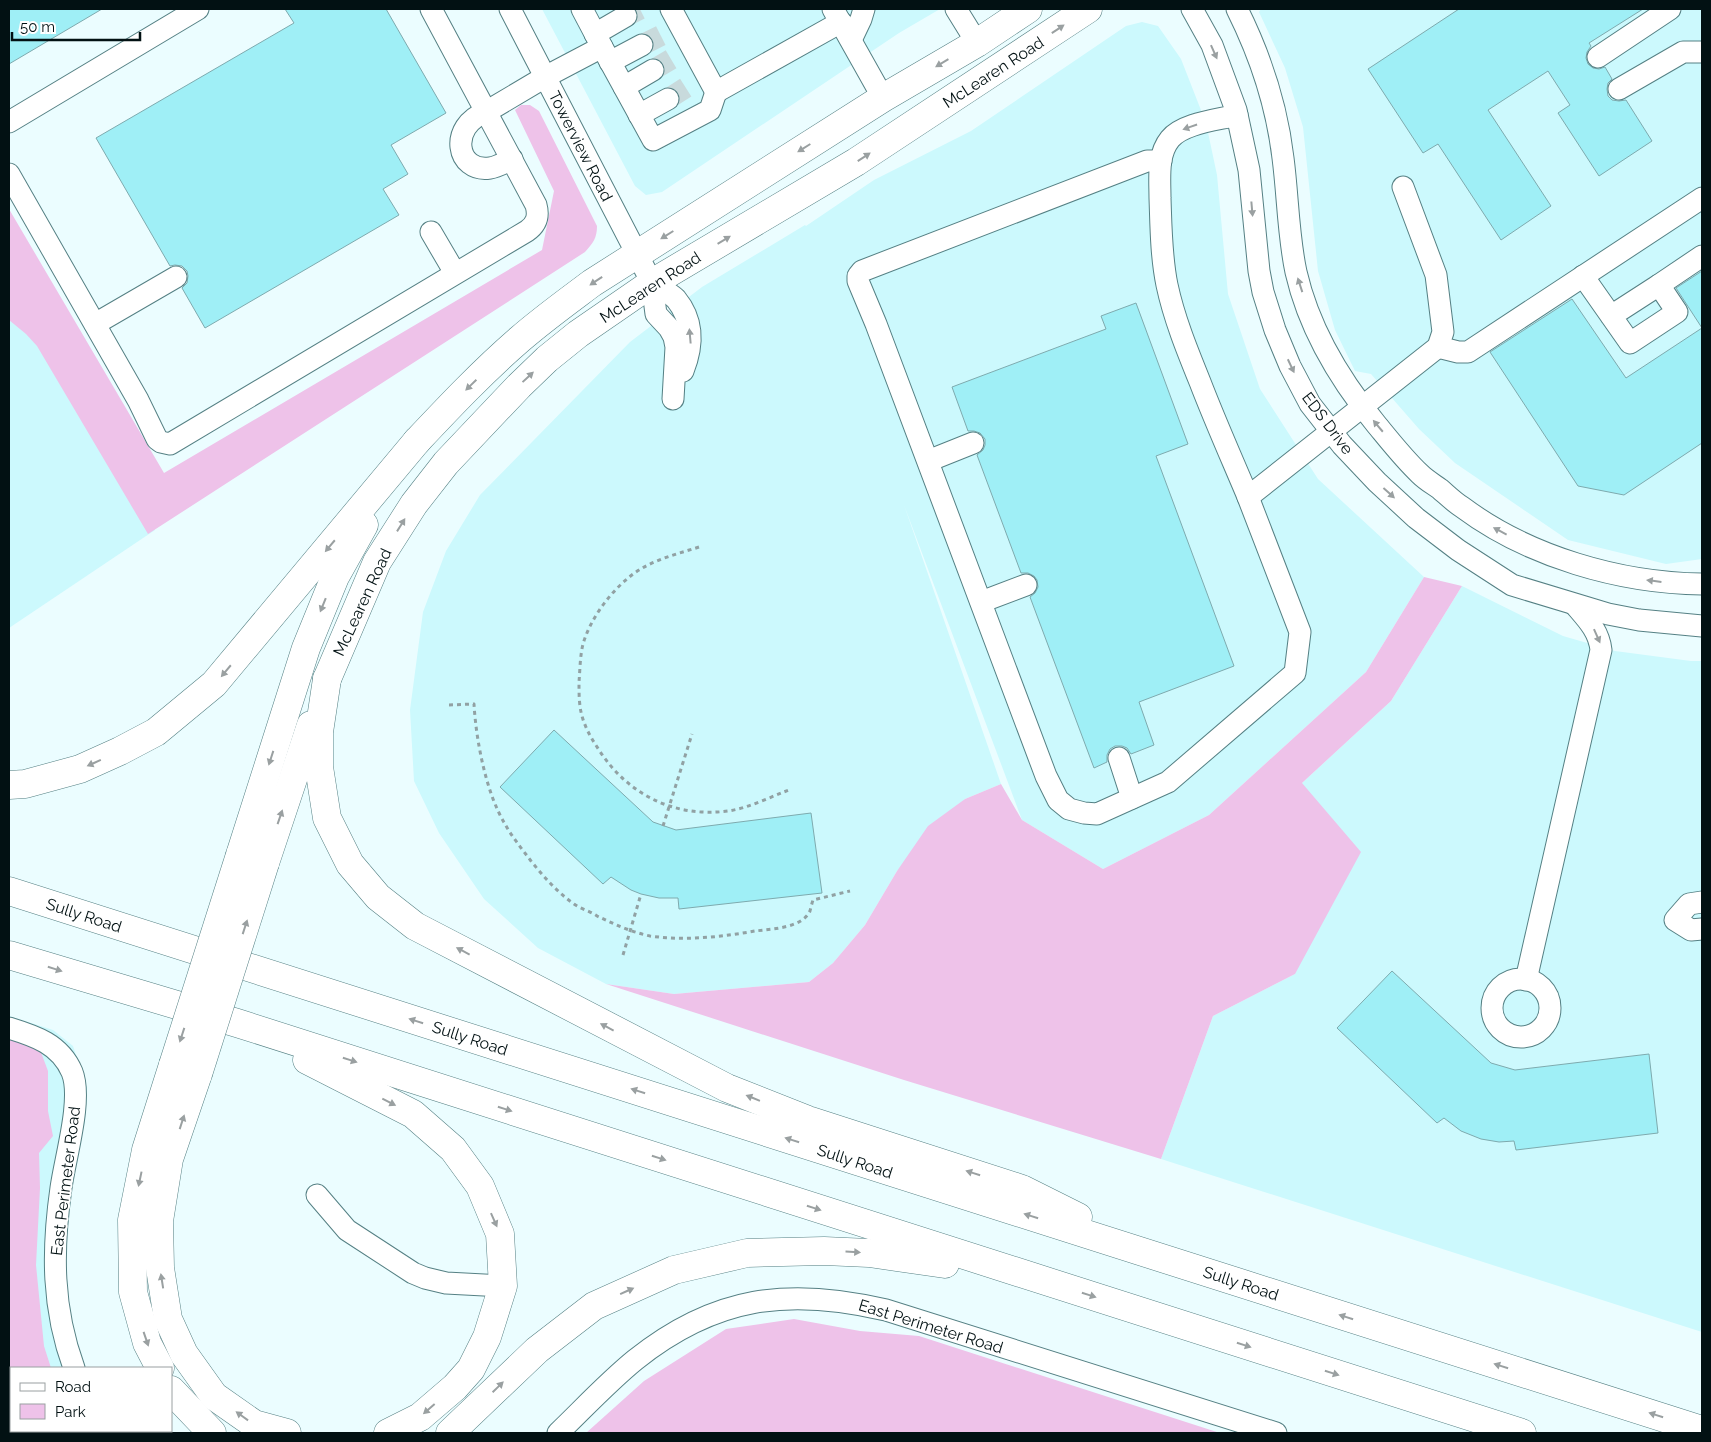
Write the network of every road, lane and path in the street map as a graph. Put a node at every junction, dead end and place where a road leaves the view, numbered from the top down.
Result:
1 (198, 9) edge
2 (431, 9) edge
3 (510, 9) edge
4 (582, 9) edge
5 (864, 9) edge
6 (956, 9) edge
7 (1028, 9) edge
8 (1088, 9) edge
9 (1192, 9) edge
10 (1236, 9) edge
11 (1670, 9) edge
12 (626, 16) tunnel mouth
13 (671, 22) edge
14 (842, 24) edge
15 (976, 43) junction
16 (642, 45) tunnel mouth
17 (602, 48) junction
18 (1702, 52) edge
19 (1598, 57) dead end
20 (653, 70) tunnel mouth
21 (545, 77) junction
22 (704, 84) junction
23 (624, 87) junction
24 (1619, 89) dead end
25 (668, 98) tunnel mouth
26 (883, 98) junction
27 (486, 112) junction
28 (639, 115) junction
29 (1237, 115) junction
30 (9, 122) edge
31 (512, 159) junction
32 (1161, 161) junction
33 (9, 174) edge
34 (1403, 187) dead end
35 (1702, 198) edge
36 (431, 232) dead end
37 (637, 254) junction
38 (1702, 256) edge
39 (455, 273) junction
40 (1583, 276) junction
41 (176, 277) dead end
42 (652, 284) junction
43 (1659, 285) junction
44 (1611, 316) junction
45 (95, 324) junction
46 (1438, 347) junction
47 (1362, 407) junction
48 (1332, 431) junction
49 (417, 441) junction
50 (973, 444) dead end
51 (928, 462) junction
52 (1248, 498) junction
53 (699, 547) dead end
54 (1702, 584) edge
55 (1026, 586) dead end
56 (981, 602) junction
57 (1575, 605) junction
58 (1702, 626) edge
59 (327, 679) junction
60 (449, 705) dead end
61 (692, 734) dead end
62 (1119, 758) dead end
63 (9, 785) edge
64 (789, 790) dead end
65 (1132, 798) junction
66 (669, 806) junction
67 (663, 826) dead end
68 (9, 891) edge
69 (850, 891) dead end
70 (641, 894) dead end
71 (1702, 902) edge
72 (1702, 929) edge
73 (630, 931) junction
74 (9, 955) edge
75 (623, 955) dead end
76 (1526, 980) dead end
77 (237, 1024) junction
78 (9, 1028) edge
79 (185, 1069) junction
80 (317, 1195) dead end
81 (1160, 1258) junction
82 (1042, 1281) junction
83 (503, 1286) junction
84 (74, 1367) edge
85 (159, 1367) edge
86 (455, 1386) junction
87 (172, 1391) edge
88 (477, 1408) junction
89 (1702, 1430) edge
90 (212, 1433) edge
91 (287, 1433) edge
92 (388, 1433) edge
93 (450, 1433) edge
94 (558, 1433) edge
95 (1276, 1433) edge
96 (1522, 1433) edge

1 - 30 street
2 - 27 street
3 - 21 street, Towerview Road
4 - 17 street
5 - 14 street
6 - 15 street
7 - 15 main road, McLearen Road
42 -> 8 main road, McLearen Road
9 -> 29 street, EDS Drive
47 -> 10 street
11 - 19 street
12 - 17 street
13 - 22 street
14 - 22 street
14 - 26 street
15 -> 26 main road, McLearen Road
16 - 17 street
17 - 21 street
17 - 23 street
18 - 24 street
20 - 23 street
21 - 27 street
21 - 37 street, Towerview Road
22 - 28 street
23 - 28 street
25 - 28 street
26 -> 37 main road, McLearen Road
27 - 31 street
27 - 31 street
29 -> 32 street
29 -> 48 street, EDS Drive
31 - 39 street
32 - 51 street
32 - 52 street
33 - 45 street
34 - 46 street
35 - 40 street
36 - 39 street
37 - 42 street, Towerview Road
37 -> 49 main road, McLearen Road
38 - 43 street
39 - 45 street
40 - 44 street
40 - 46 street
41 - 45 street
59 -> 42 main road, McLearen Road
43 - 44 street
43 - 44 street
46 - 47 street
47 - 48 street
54 -> 47 street
48 - 52 street
48 -> 57 street, EDS Drive
49 -> 63 main road
49 -> 79 main road, bridge
50 - 51 street
51 - 56 street
52 - 65 street
53 - 66 path
55 - 56 street
56 - 65 street
57 - 58 street, EDS Drive
57 -> 76 street
79 -> 59 main road, bridge
81 -> 59 main road
60 - 73 path
61 - 66 path
62 - 65 street
64 - 66 path
66 - 67 path
81 -> 68 main road, Sully Road
69 - 73 path
70 - 73 path
71 - 72 street
73 - 75 path
74 -> 77 main road
77 -> 82 main road
77 -> 83 main road
78 - 84 street, East Perimeter Road
79 -> 85 main road
91 -> 79 main road
80 - 83 street
89 -> 81 main road, Sully Road
88 -> 82 main road
82 -> 96 main road
83 - 86 main road
86 - 88 street
86 -> 92 main road
87 - 90 main road
88 - 93 main road
94 - 95 street, East Perimeter Road

